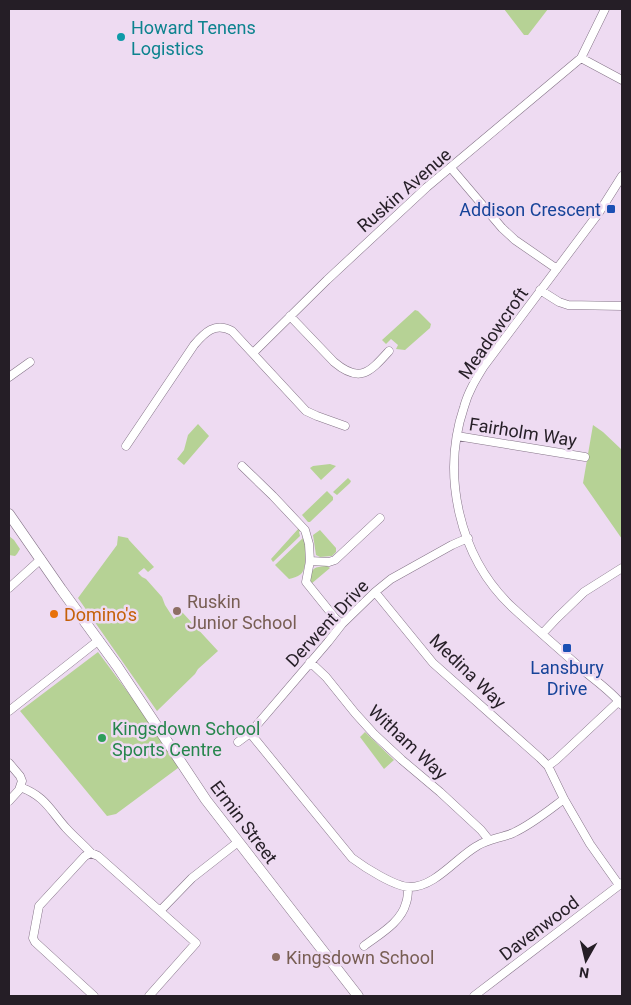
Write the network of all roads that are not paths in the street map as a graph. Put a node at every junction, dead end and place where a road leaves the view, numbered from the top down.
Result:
1 (605, 9) edge
2 (581, 58) junction
3 (622, 80) edge
4 (451, 168) junction
5 (622, 176) edge
6 (557, 269) junction
7 (540, 290) junction
8 (622, 306) edge
9 (290, 316) junction
10 (389, 352) dead end
11 (253, 353) junction
12 (30, 362) dead end
13 (9, 377) edge
14 (345, 426) dead end
15 (457, 436) junction
16 (126, 446) dead end
17 (585, 457) dead end
18 (242, 466) dead end
19 (9, 514) edge
20 (380, 518) dead end
21 (468, 538) junction
22 (41, 559) junction
23 (310, 561) junction
24 (622, 568) edge
25 (9, 588) edge
26 (375, 592) junction
27 (342, 624) junction
28 (542, 634) junction
29 (99, 640) junction
30 (310, 662) junction
31 (621, 704) edge
32 (9, 711) edge
33 (250, 733) junction
34 (238, 742) dead end
35 (9, 763) edge
36 (548, 766) junction
37 (20, 786) junction
38 (564, 799) junction
39 (9, 800) edge
40 (489, 840) junction
41 (238, 842) junction
42 (91, 853) junction
43 (621, 884) edge
44 (408, 887) junction
45 (160, 911) junction
46 (364, 946) dead end
47 (94, 996) edge
48 (149, 996) edge
49 (358, 996) edge
50 (474, 996) edge

1 - 2 street, Ruskin Avenue
2 - 3 street
2 - 4 street, Ruskin Avenue
4 - 6 street
4 - 9 street, Ruskin Avenue
5 - 6 street, Meadowcroft
6 - 7 street, Meadowcroft
7 - 8 street
7 - 15 street, Meadowcroft
9 - 10 street
9 - 11 street, Ruskin Avenue
11 - 14 street
11 - 16 street
12 - 13 street
15 - 17 street, Fairholm Way
15 - 21 street, Meadowcroft
18 - 23 street
19 - 22 main road, Ermin Street
20 - 23 street
21 - 26 street, Derwent Drive
21 - 28 street, Meadowcroft
22 - 25 street
22 - 29 main road, Ermin Street
23 - 27 street
24 - 28 street
26 - 27 street, Derwent Drive
26 - 36 street, Medina Way
27 - 30 street, Derwent Drive
28 - 31 street, Meadowcroft
29 - 32 street
29 - 41 main road, Ermin Street
30 - 33 street, Derwent Drive
30 - 40 street, Witham Way
31 - 36 street
33 - 34 street, Derwent Drive
33 - 44 street
35 - 37 street
36 - 38 street, Medina Way
37 - 39 street
37 - 42 street
38 - 40 street
38 - 43 street, Medina Way
40 - 44 street
41 - 45 street
41 - 49 main road, Ermin Street
42 - 45 street
42 - 47 street
43 - 50 street, Davenwood
44 - 46 street
45 - 48 street

